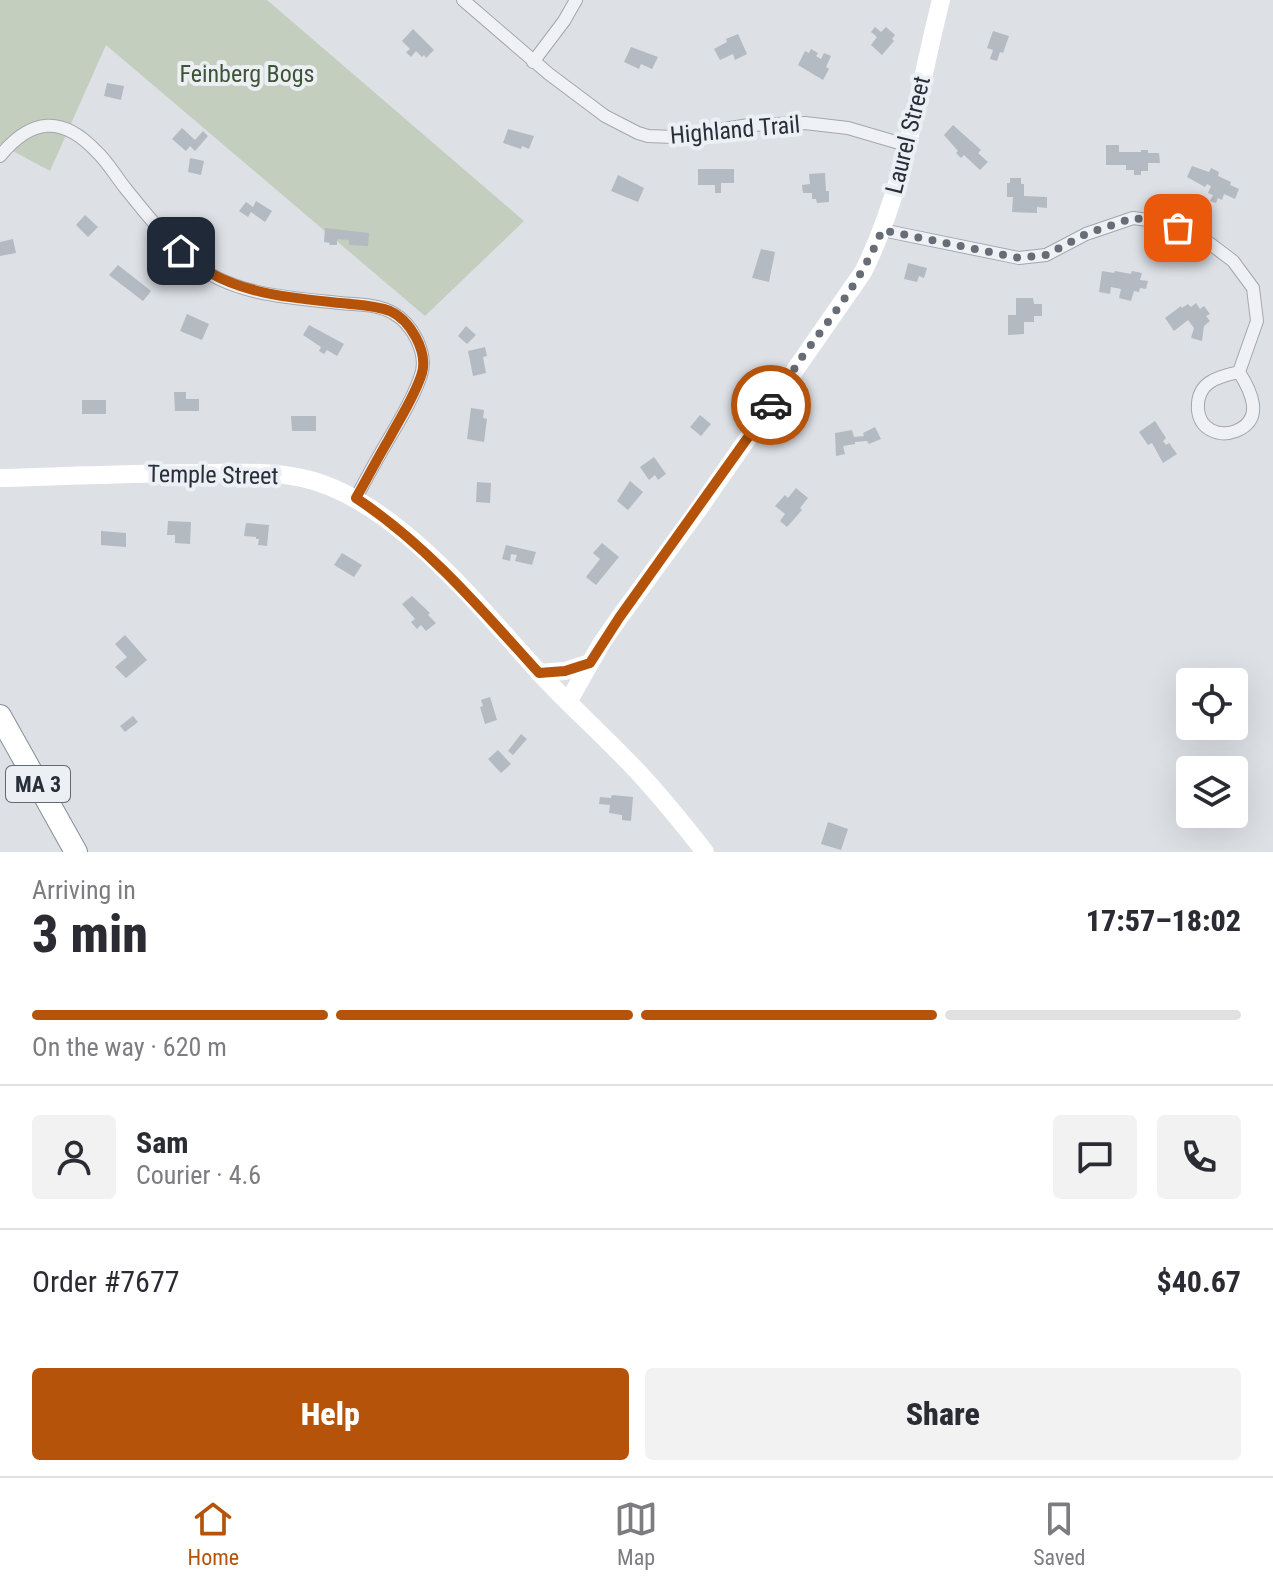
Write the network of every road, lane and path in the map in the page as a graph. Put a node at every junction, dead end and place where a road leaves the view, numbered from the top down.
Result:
1 (463, 0) edge
2 (576, 0) edge
3 (941, 0) edge
4 (533, 62) junction
5 (906, 145) junction
6 (0, 156) edge
7 (882, 230) junction
8 (1239, 372) junction
9 (0, 478) edge
10 (356, 498) junction
11 (590, 663) junction
12 (539, 673) junction
13 (568, 702) junction
14 (0, 716) edge
15 (76, 852) edge
16 (705, 852) edge

1 - 4 street, Highland Trail
2 - 4 street
3 - 5 main road, Laurel Street
4 - 5 street, Highland Trail
5 - 7 main road, Laurel Street
6 - 10 street
7 - 8 street
7 - 11 main road, Laurel Street
8 - 8 street
9 - 10 main road, Temple Street
10 - 12 main road, Temple Street
11 - 12 main road
11 - 13 main road, Laurel Street
12 - 13 main road, Temple Street
13 - 16 main road, Temple Street
14 - 15 highway, MA 3

